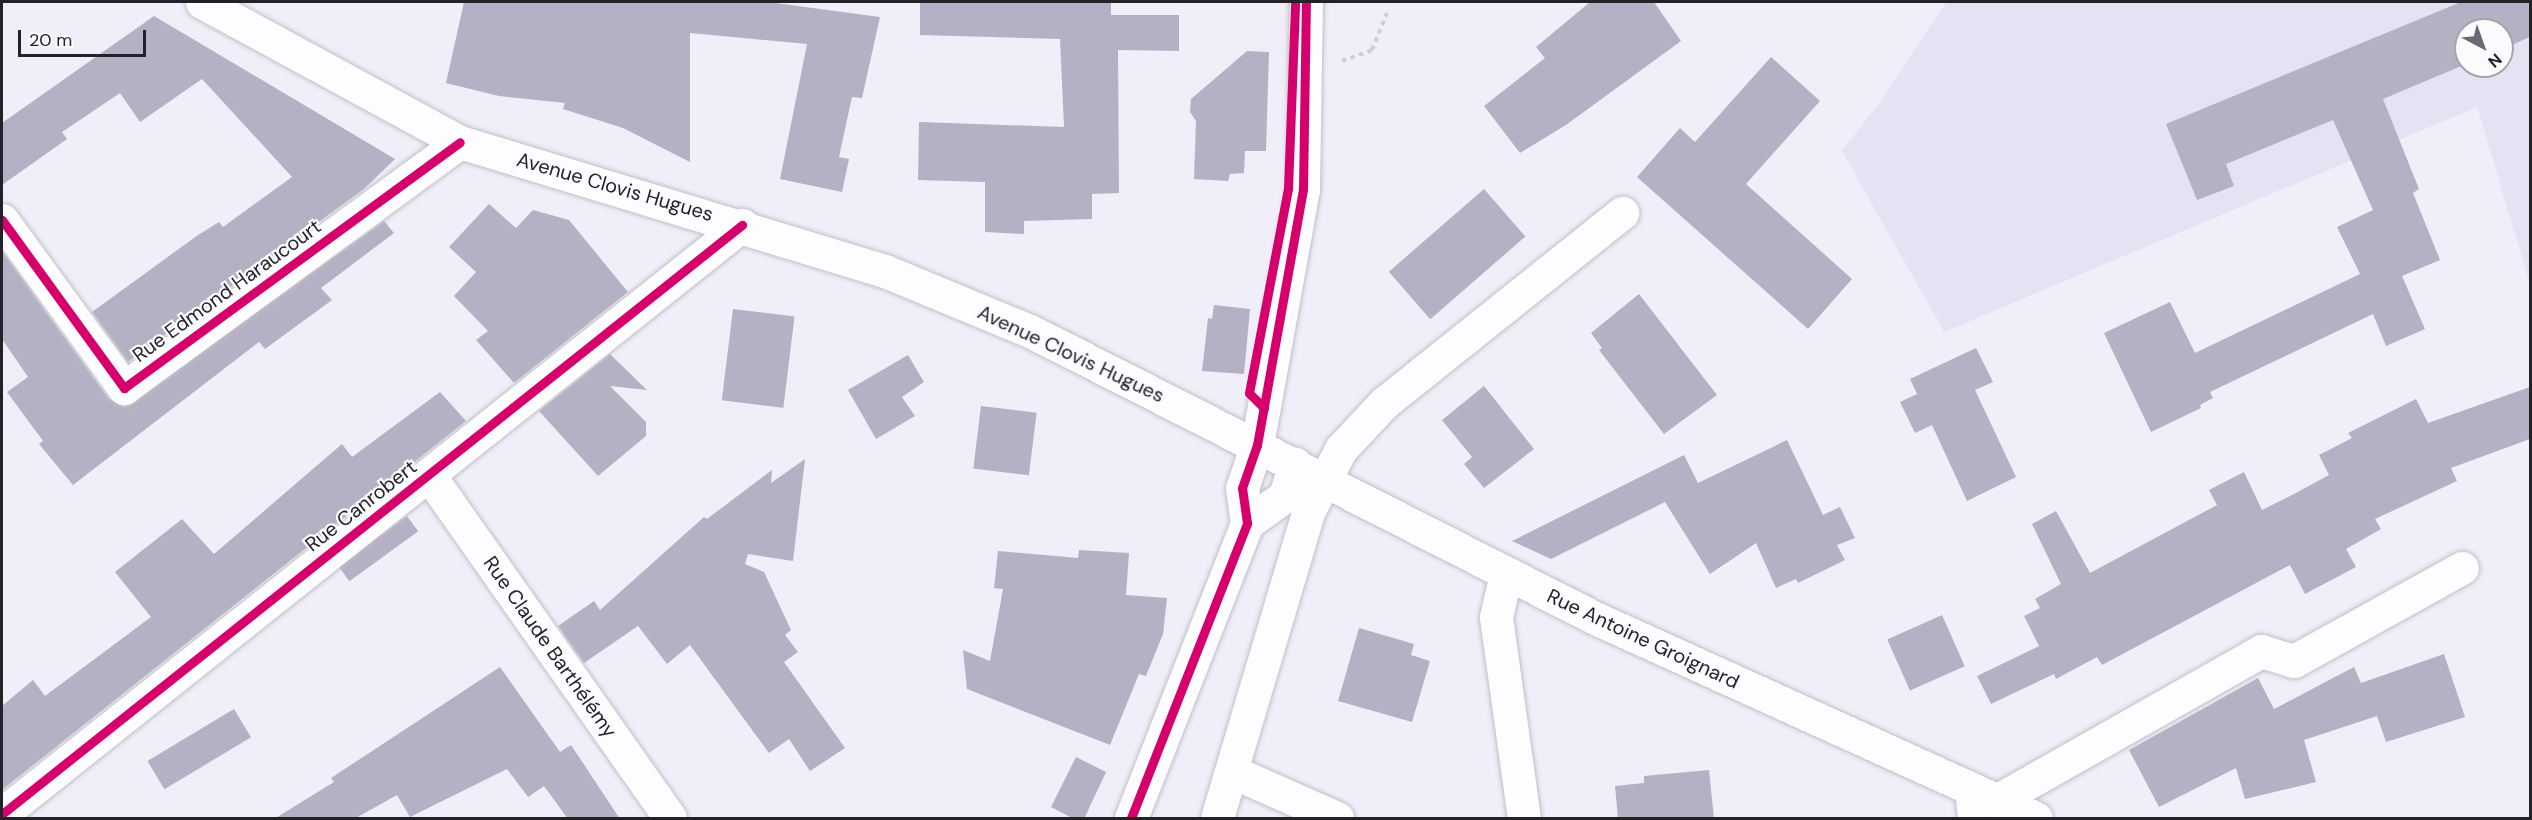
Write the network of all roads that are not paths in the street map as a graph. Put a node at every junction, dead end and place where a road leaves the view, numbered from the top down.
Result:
1 (202, 2) edge
2 (219, 2) edge
3 (1306, 2) edge
4 (247, 24) junction
5 (460, 142) junction
6 (1622, 213) dead end
7 (2, 220) edge
8 (742, 225) junction
9 (1257, 445) junction
10 (1295, 464) junction
11 (429, 475) junction
12 (1326, 480) junction
13 (1247, 523) junction
14 (2462, 568) dead end
15 (1506, 574) junction
16 (1233, 772) junction
17 (1980, 803) edge
18 (2, 814) edge
19 (670, 819) edge
20 (1131, 819) edge
21 (1216, 819) edge
22 (1337, 819) edge
23 (1524, 819) edge
24 (2036, 819) edge

1 - 4 street, Avenue Clovis Hugues
2 - 4 street, Avenue Clovis Hugues
3 - 9 street
4 - 5 street, Avenue Clovis Hugues
5 - 7 street, Rue Edmond Haraucourt
5 - 8 street, Avenue Clovis Hugues
6 - 12 street
8 - 9 street, Avenue Clovis Hugues
8 - 11 street, Rue Canrobert
9 - 10 street, Rue Antoine Groignard
9 - 13 street
10 - 12 street, Rue Antoine Groignard
10 - 13 street
11 - 18 street, Rue Canrobert
11 - 19 street, Rue Claude Barthélémy
12 - 15 street, Rue Antoine Groignard
12 - 16 street
13 - 20 street
14 - 17 street
15 - 17 street, Rue Antoine Groignard
15 - 23 street
16 - 21 street
16 - 22 street
17 - 24 street, Rue Antoine Groignard

